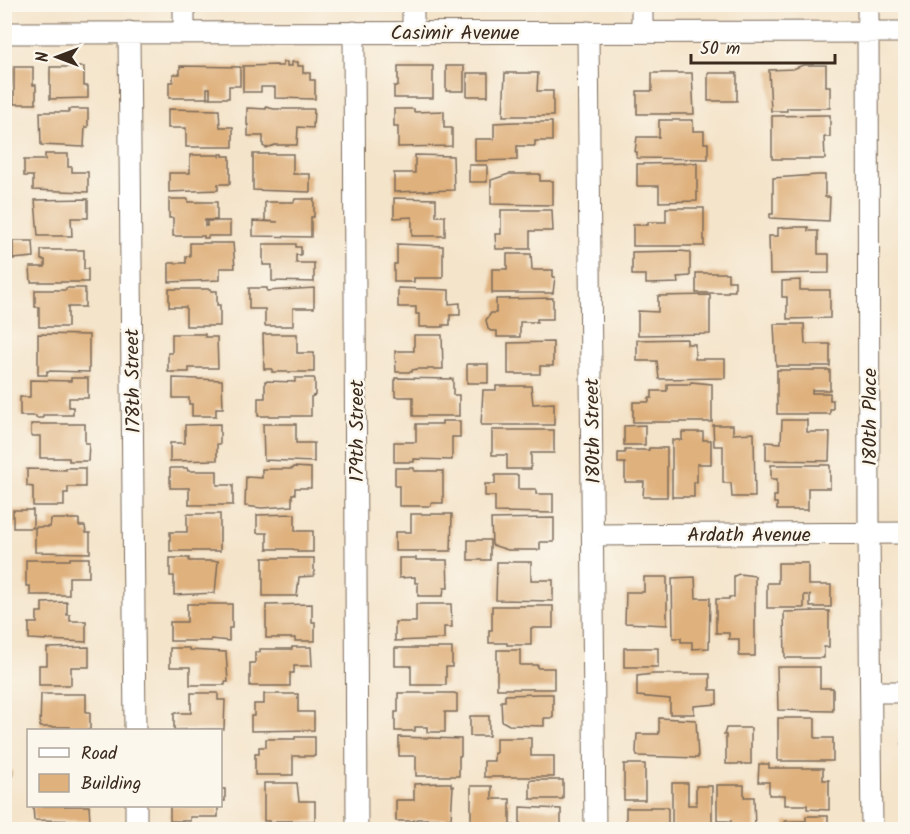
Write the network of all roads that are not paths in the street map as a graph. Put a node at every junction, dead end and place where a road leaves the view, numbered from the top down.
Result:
1 (184, 4) edge
2 (413, 4) edge
3 (642, 4) edge
4 (868, 4) edge
5 (129, 32) junction
6 (184, 32) junction
7 (354, 32) junction
8 (413, 32) junction
9 (588, 32) junction
10 (642, 32) junction
11 (868, 32) junction
12 (906, 32) edge
13 (4, 33) edge
14 (869, 533) junction
15 (906, 533) edge
16 (593, 535) junction
17 (871, 692) junction
18 (906, 692) edge
19 (135, 729) edge
20 (136, 807) edge
21 (136, 830) edge
22 (357, 830) edge
23 (595, 830) edge
24 (872, 830) edge

1 - 6 street
2 - 8 street
3 - 10 street
4 - 11 street, 180th Place
5 - 6 street, Casimir Avenue
5 - 13 street, Casimir Avenue
5 - 19 street, 178th Street
6 - 7 street, Casimir Avenue
7 - 8 street, Casimir Avenue
7 - 22 street, 179th Street
8 - 9 street, Casimir Avenue
9 - 10 street, Casimir Avenue
9 - 16 street, 180th Street
10 - 11 street, Casimir Avenue
11 - 12 street, Casimir Avenue
11 - 14 street, 180th Place
14 - 15 street, Ardath Avenue
14 - 16 street, Ardath Avenue
14 - 17 street, 180th Place
16 - 23 street, 180th Street
17 - 18 street
17 - 24 street, 180th Place
20 - 21 street

